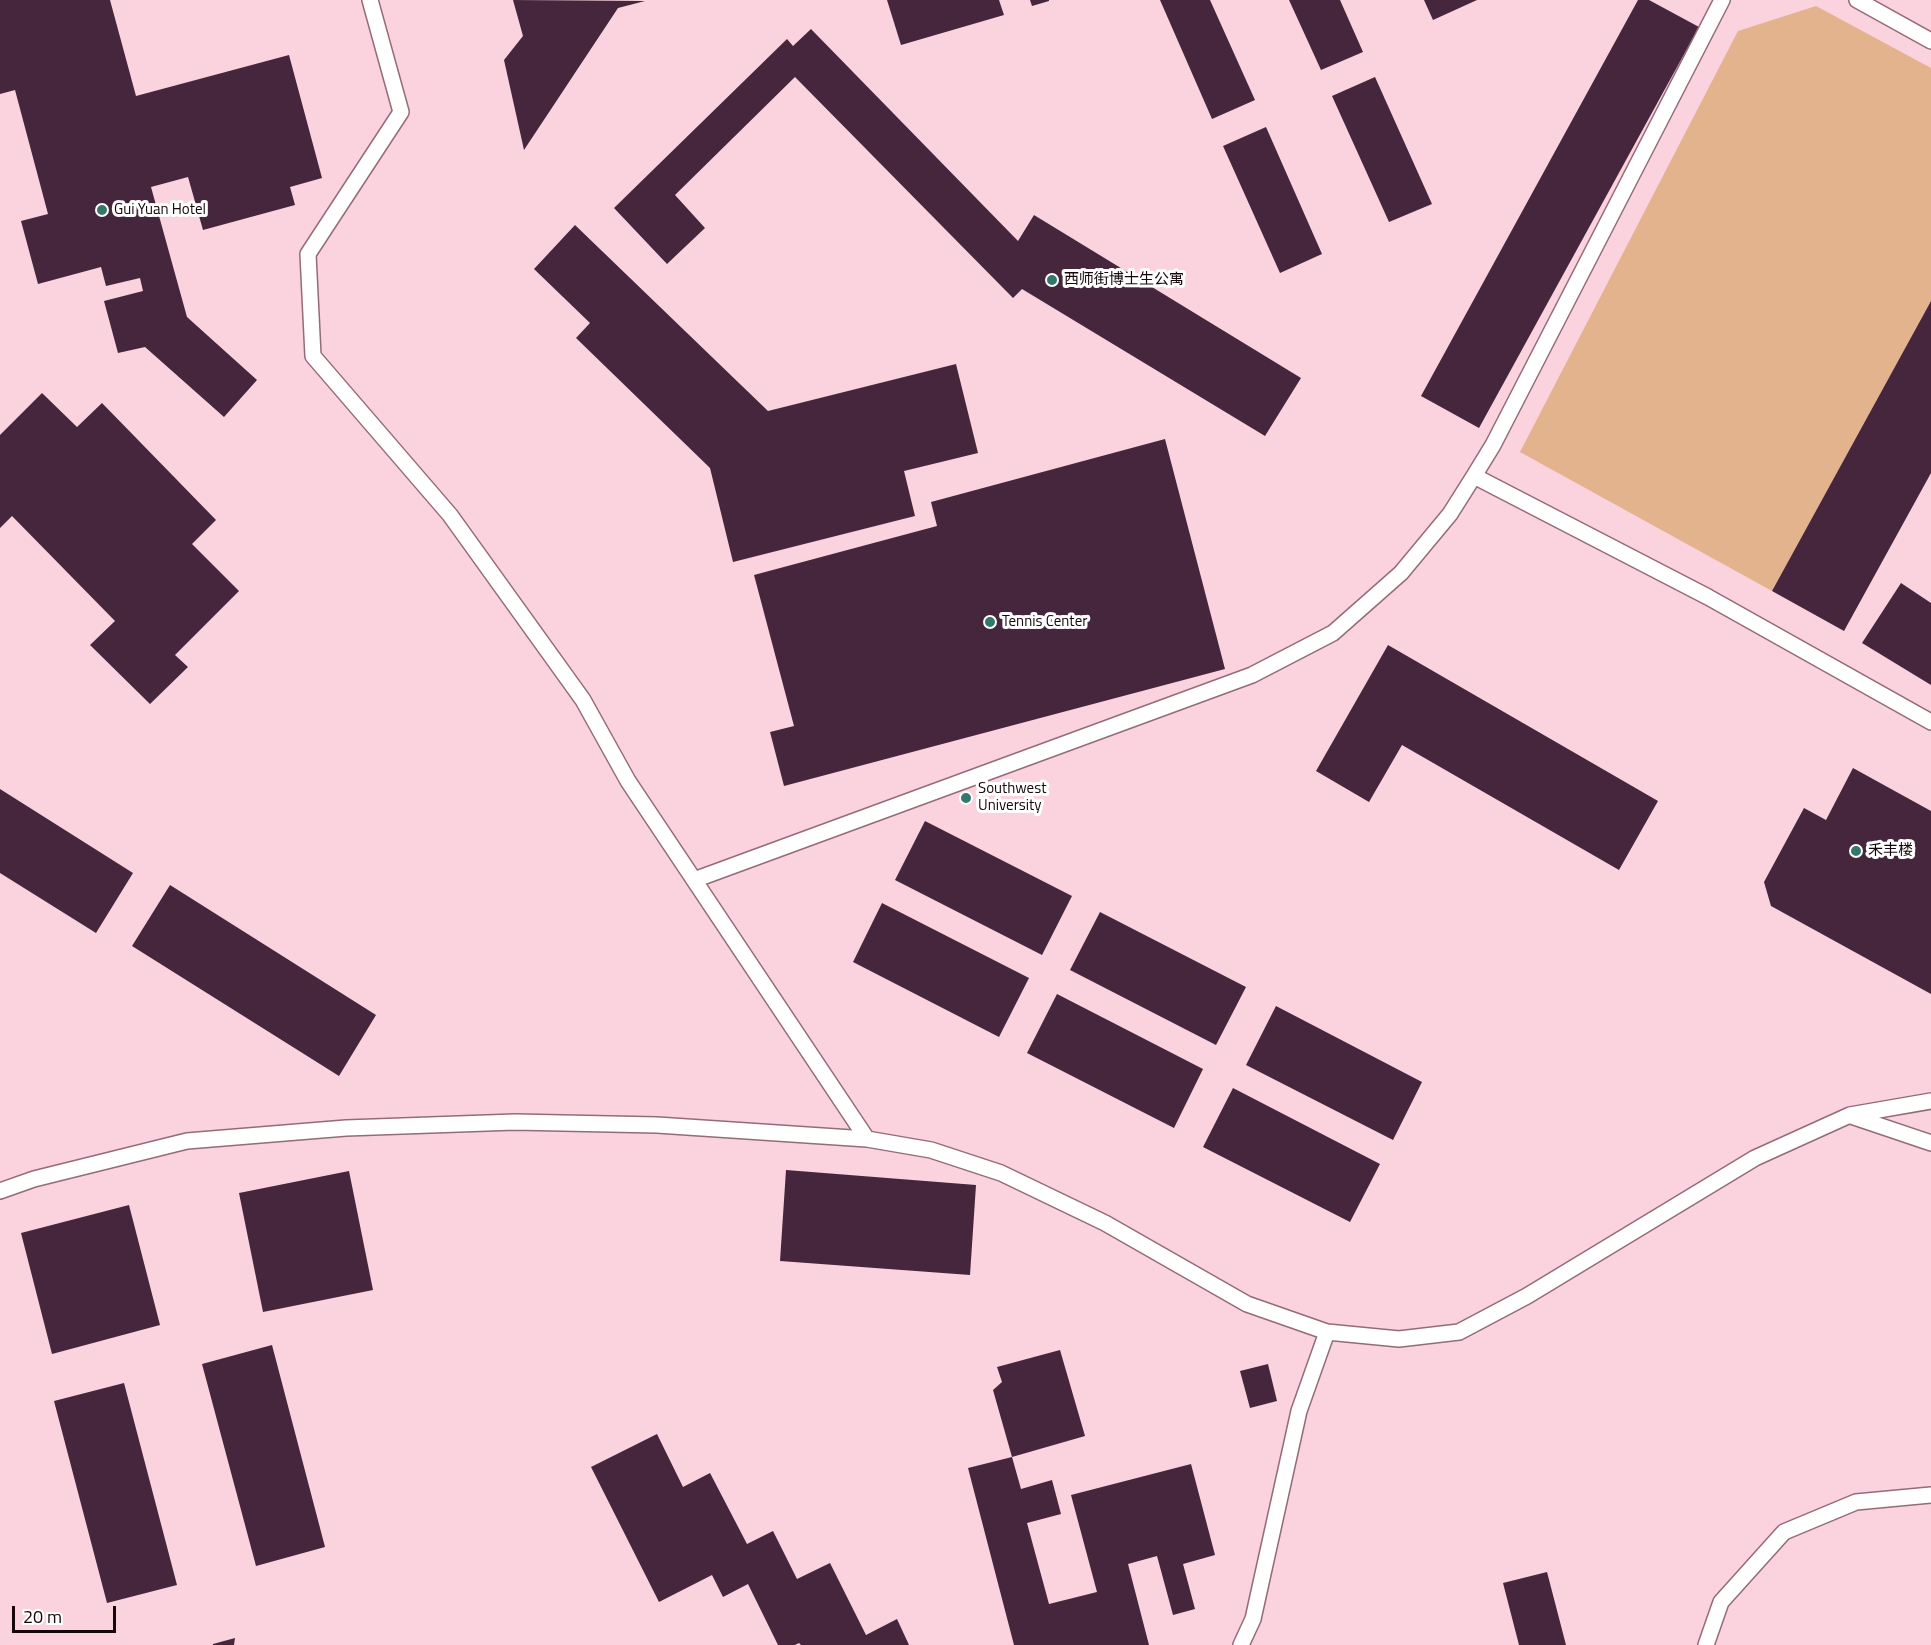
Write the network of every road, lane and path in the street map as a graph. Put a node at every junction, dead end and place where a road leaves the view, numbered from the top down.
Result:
1 (370, 0) edge
2 (1722, 0) edge
3 (1857, 0) edge
4 (1931, 41) edge
5 (1474, 476) junction
6 (1931, 722) edge
7 (694, 880) junction
8 (1931, 1101) edge
9 (1850, 1115) junction
10 (867, 1139) junction
11 (1931, 1143) edge
12 (0, 1191) edge
13 (1328, 1332) junction
14 (1931, 1495) edge
15 (1241, 1645) edge
16 (1707, 1645) edge

1 - 7 lane
2 - 5 lane
3 - 4 lane
5 - 6 lane
5 - 7 lane
7 - 10 lane
8 - 9 lane
9 - 11 lane
9 - 13 lane
10 - 12 lane
10 - 13 lane
13 - 15 lane
14 - 16 lane

